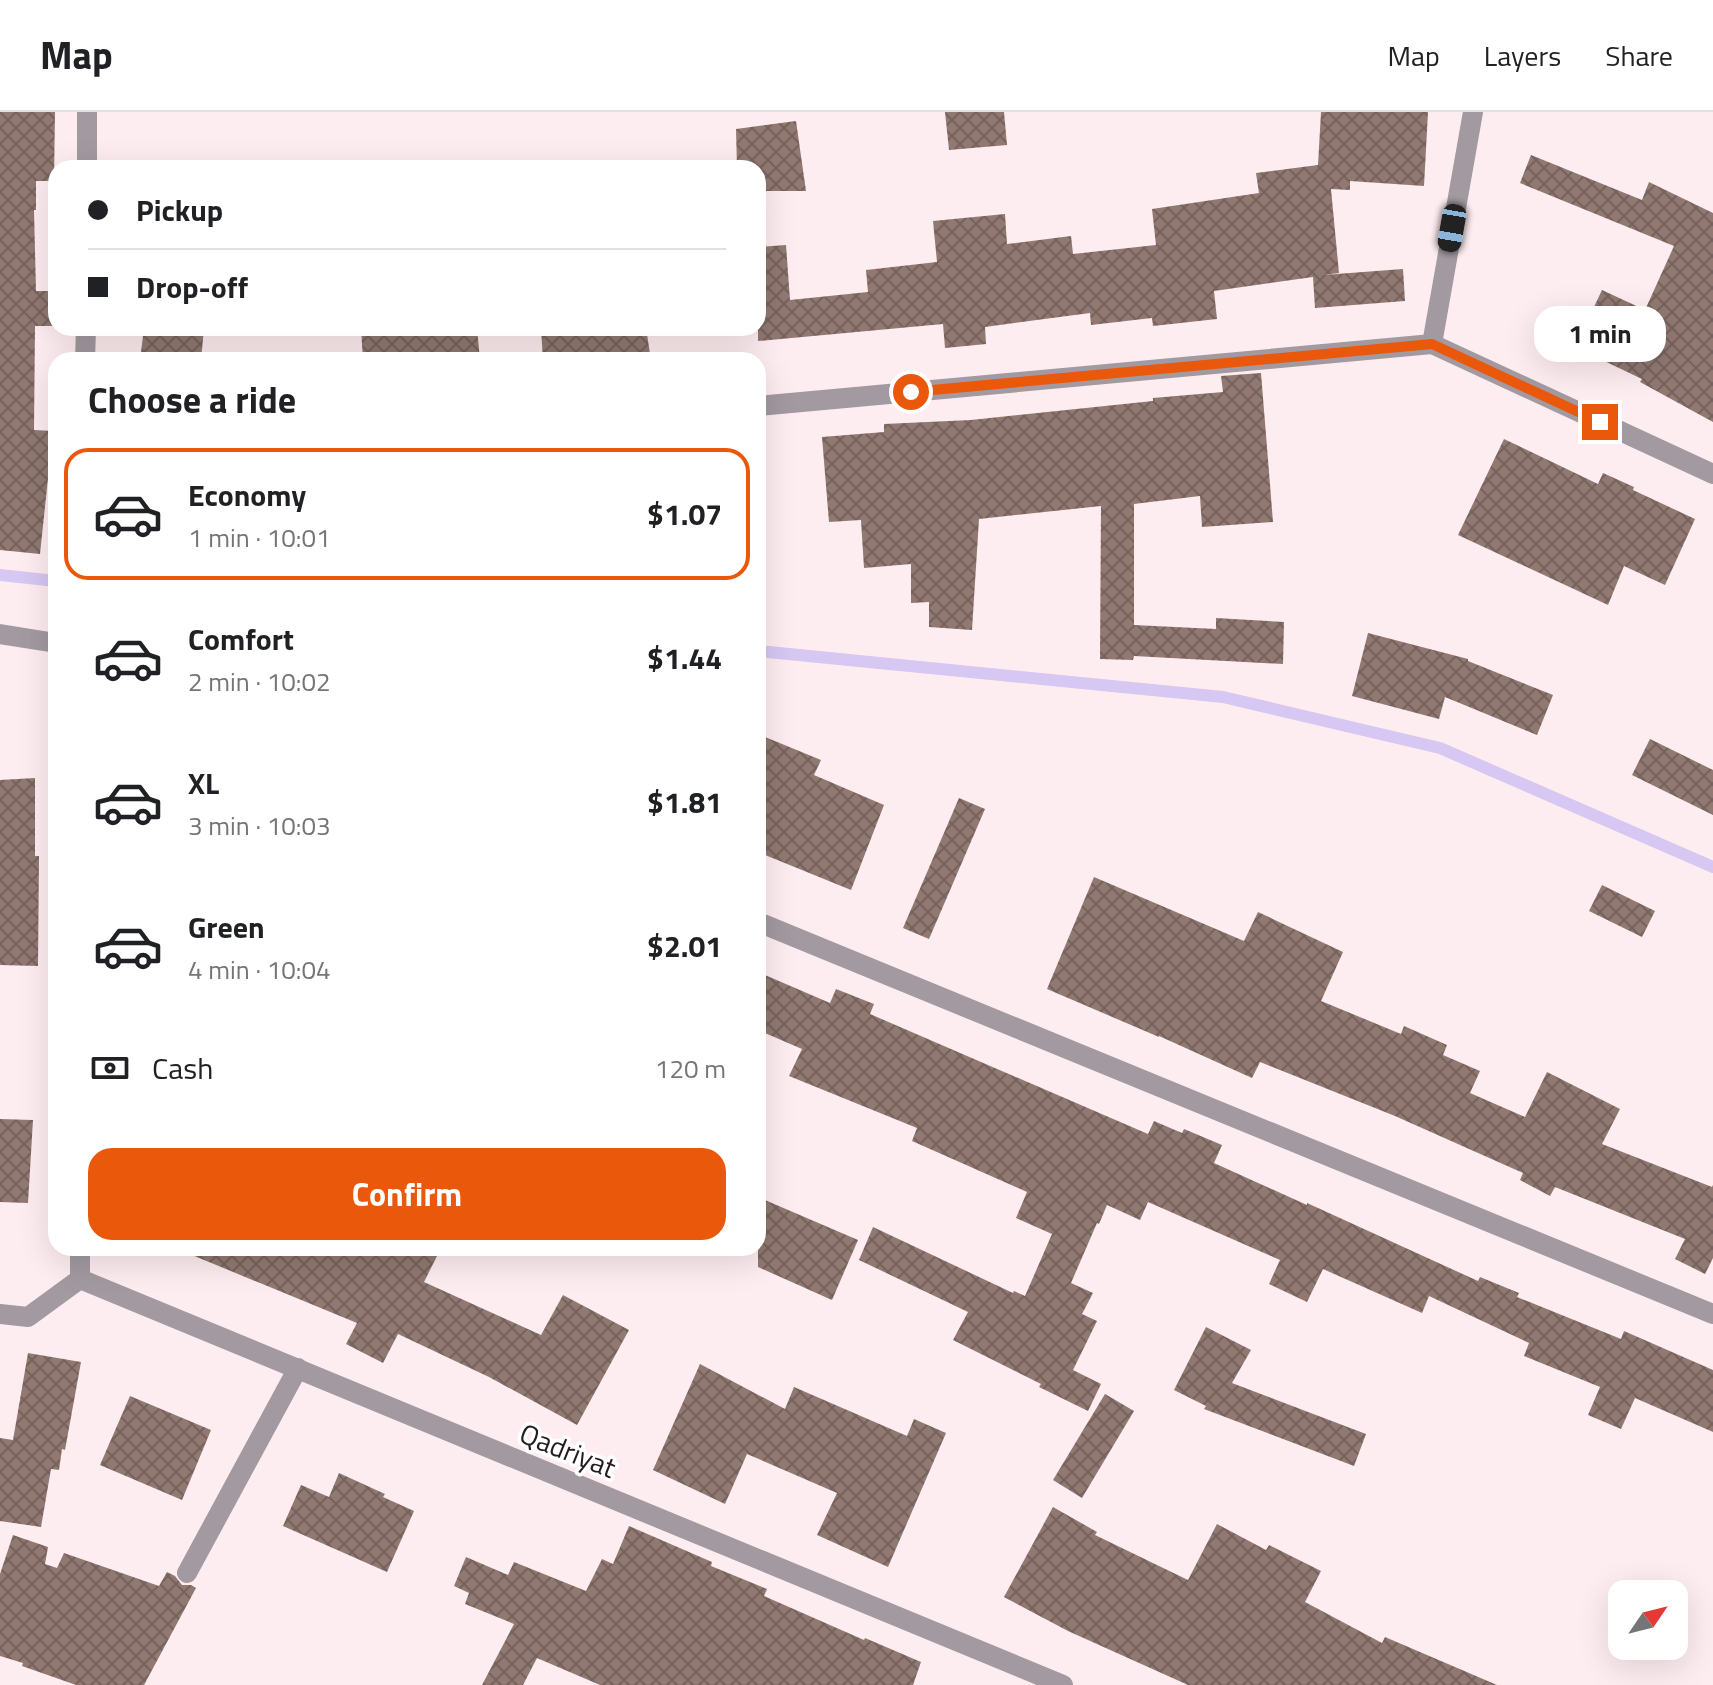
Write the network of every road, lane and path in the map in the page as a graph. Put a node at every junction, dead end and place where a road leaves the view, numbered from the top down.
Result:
1 (87, 112) edge
2 (1473, 112) edge
3 (87, 160) edge
4 (1432, 344) junction
5 (766, 405) edge
6 (1713, 474) edge
7 (0, 634) edge
8 (48, 642) edge
9 (766, 925) edge
10 (80, 1256) edge
11 (80, 1279) junction
12 (0, 1314) edge
13 (1713, 1314) edge
14 (298, 1368) junction
15 (187, 1573) dead end
16 (1063, 1685) edge

1 - 3 street
2 - 4 street
4 - 5 street
4 - 6 street
7 - 8 street
9 - 13 street
10 - 11 street
11 - 12 street
11 - 14 street, Qadriyat
14 - 15 street
14 - 16 street, Qadriyat

